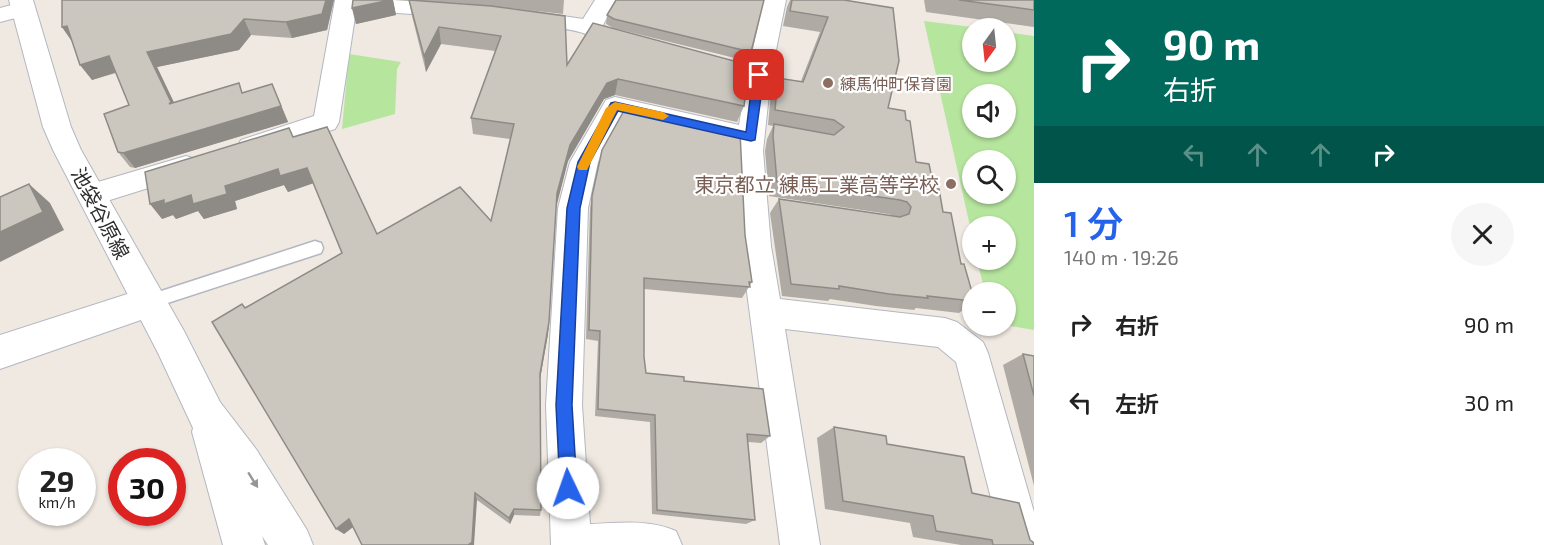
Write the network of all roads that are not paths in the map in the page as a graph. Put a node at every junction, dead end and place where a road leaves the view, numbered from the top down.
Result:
1 (606, 0) edge
2 (775, 0) edge
3 (346, 1) edge
4 (434, 4) edge
5 (15, 8) edge
6 (474, 12) edge
7 (503, 14) edge
8 (590, 27) junction
9 (648, 46) edge
10 (755, 132) junction
11 (91, 195) junction
12 (315, 248) dead end
13 (149, 302) junction
14 (766, 312) junction
15 (0, 351) edge
16 (207, 415) junction
17 (244, 545) edge
18 (292, 545) edge
19 (571, 545) edge
20 (662, 545) edge
21 (800, 545) edge
22 (1023, 545) edge

1 - 8 street
2 - 10 street
3 - 4 street
3 - 11 street
4 - 6 street
5 - 11 main road, 池袋谷原線
7 - 8 street
8 - 9 street
10 - 14 street
10 - 19 street
11 - 13 main road, 池袋谷原線
12 - 13 lane
13 - 15 main road
13 - 16 main road, 池袋谷原線
14 - 21 street
14 - 22 street
16 - 17 main road, 池袋谷原線
16 -> 18 main road, 池袋谷原線
19 - 20 street

